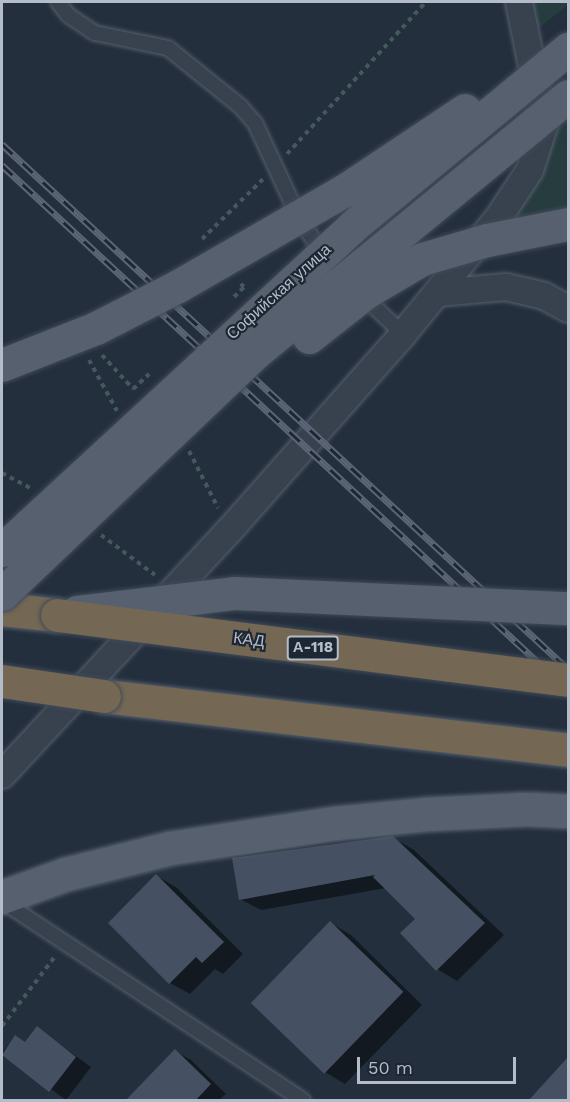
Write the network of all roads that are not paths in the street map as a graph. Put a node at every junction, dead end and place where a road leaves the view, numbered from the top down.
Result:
1 (58, 2) edge
2 (519, 2) edge
3 (568, 48) edge
4 (568, 96) edge
5 (568, 224) edge
6 (437, 293) junction
7 (568, 309) edge
8 (404, 334) junction
9 (2, 364) edge
10 (156, 450) junction
11 (2, 550) edge
12 (2, 594) edge
13 (568, 608) edge
14 (2, 609) edge
15 (57, 615) junction
16 (568, 680) edge
17 (2, 681) edge
18 (568, 750) edge
19 (2, 775) edge
20 (568, 812) edge
21 (2, 899) edge
22 (303, 1101) edge

1 - 8 lane
2 - 6 street
3 - 9 main road, bridge
3 - 11 main road, Софийская улица, bridge
4 - 10 main road, Софийская улица, bridge
5 - 10 main road, bridge
6 - 7 street
6 - 8 street
8 - 19 street
10 - 12 main road, Софийская улица, bridge
13 - 15 main road, bridge
14 - 15 highway, КАД / А-118
15 - 16 highway, КАД / А-118, bridge
17 - 18 highway, bridge
20 - 21 main road
21 - 22 lane

